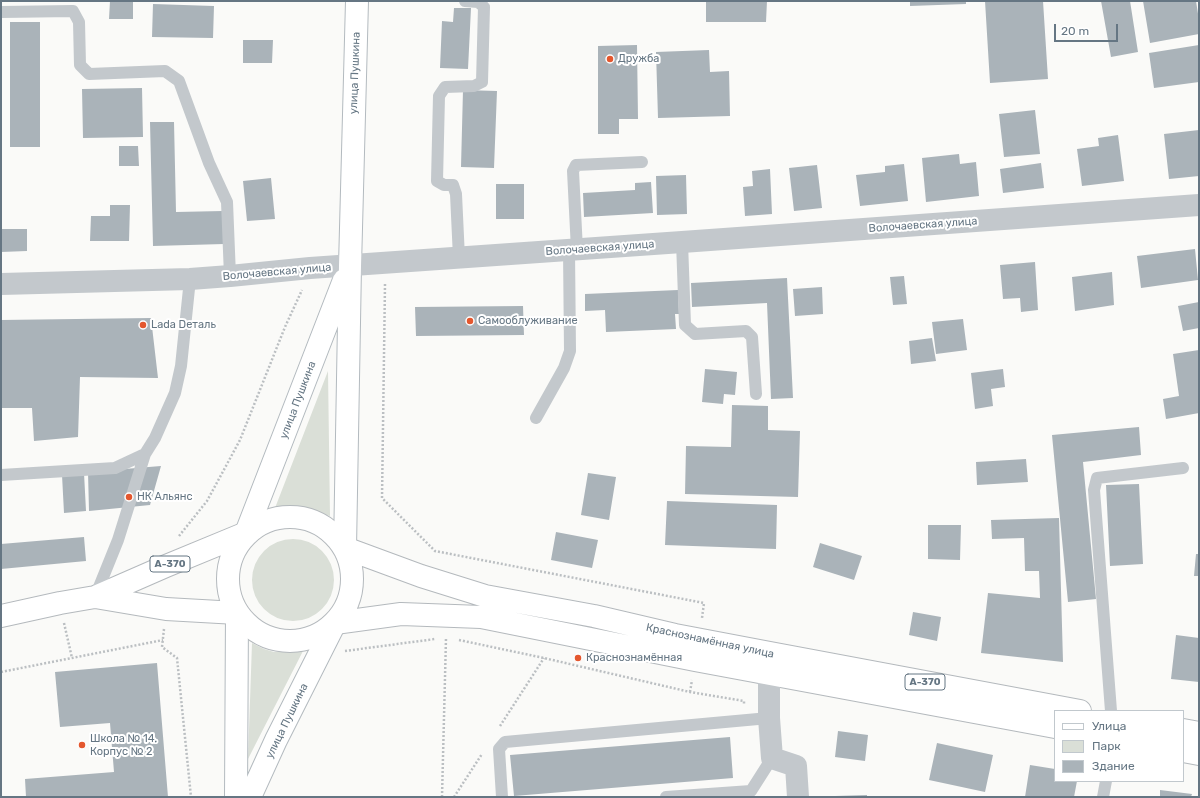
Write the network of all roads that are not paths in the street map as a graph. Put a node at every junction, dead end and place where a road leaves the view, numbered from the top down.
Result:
1 (357, 1) edge
2 (465, 1) edge
3 (1, 12) edge
4 (642, 162) dead end
5 (1199, 204) edge
6 (682, 242) junction
7 (573, 250) junction
8 (459, 258) junction
9 (350, 266) junction
10 (230, 276) junction
11 (190, 278) junction
12 (1, 284) edge
13 (756, 394) dead end
14 (536, 418) dead end
15 (145, 454) junction
16 (1183, 468) dead end
17 (1, 475) edge
18 (246, 533) junction
19 (345, 548) junction
20 (95, 597) junction
21 (237, 613) junction
22 (1, 616) edge
23 (335, 623) junction
24 (697, 650) junction
25 (769, 674) junction
26 (1074, 710) edge
27 (1111, 710) edge
28 (769, 718) junction
29 (1054, 727) edge
30 (1184, 730) edge
31 (1199, 733) edge
32 (1184, 751) edge
33 (1199, 754) edge
34 (772, 758) junction
35 (1106, 782) edge
36 (236, 797) edge
37 (250, 797) edge
38 (502, 797) edge
39 (666, 797) edge
40 (798, 797) edge
41 (1104, 797) edge

1 - 9 main road, улица Пушкина
2 - 8 lane
3 - 10 lane
4 - 7 lane
5 - 6 street, Волочаевская улица
6 - 7 street, Волочаевская улица
6 - 13 lane
7 - 8 street, Волочаевская улица
7 - 14 lane
8 - 9 street, Волочаевская улица
9 - 10 street, Волочаевская улица
9 - 18 main road, улица Пушкина
9 - 19 main road, улица Пушкина
10 - 11 street, Волочаевская улица
11 - 12 street, Волочаевская улица
11 - 15 lane
15 - 17 lane
15 - 20 lane
16 - 27 lane
18 - 19 main road, А-370
18 - 20 main road, А-370
18 - 21 main road, А-370
19 - 23 main road, А-370
19 - 24 main road, Краснознамённая улица / А-370
20 - 21 main road, А-370
20 - 22 main road, А-370
21 - 23 main road, А-370
21 - 36 main road
23 - 24 main road, Краснознамённая улица / А-370
23 - 37 main road, улица Пушкина
24 - 25 main road, Краснознамённая улица / А-370
24 - 26 main road, Краснознамённая улица / А-370
25 - 28 street
25 - 29 main road, Краснознамённая улица / А-370
28 - 34 street
28 - 38 lane
30 - 31 main road
32 - 33 main road
34 - 39 lane
34 - 40 street
35 - 41 lane

